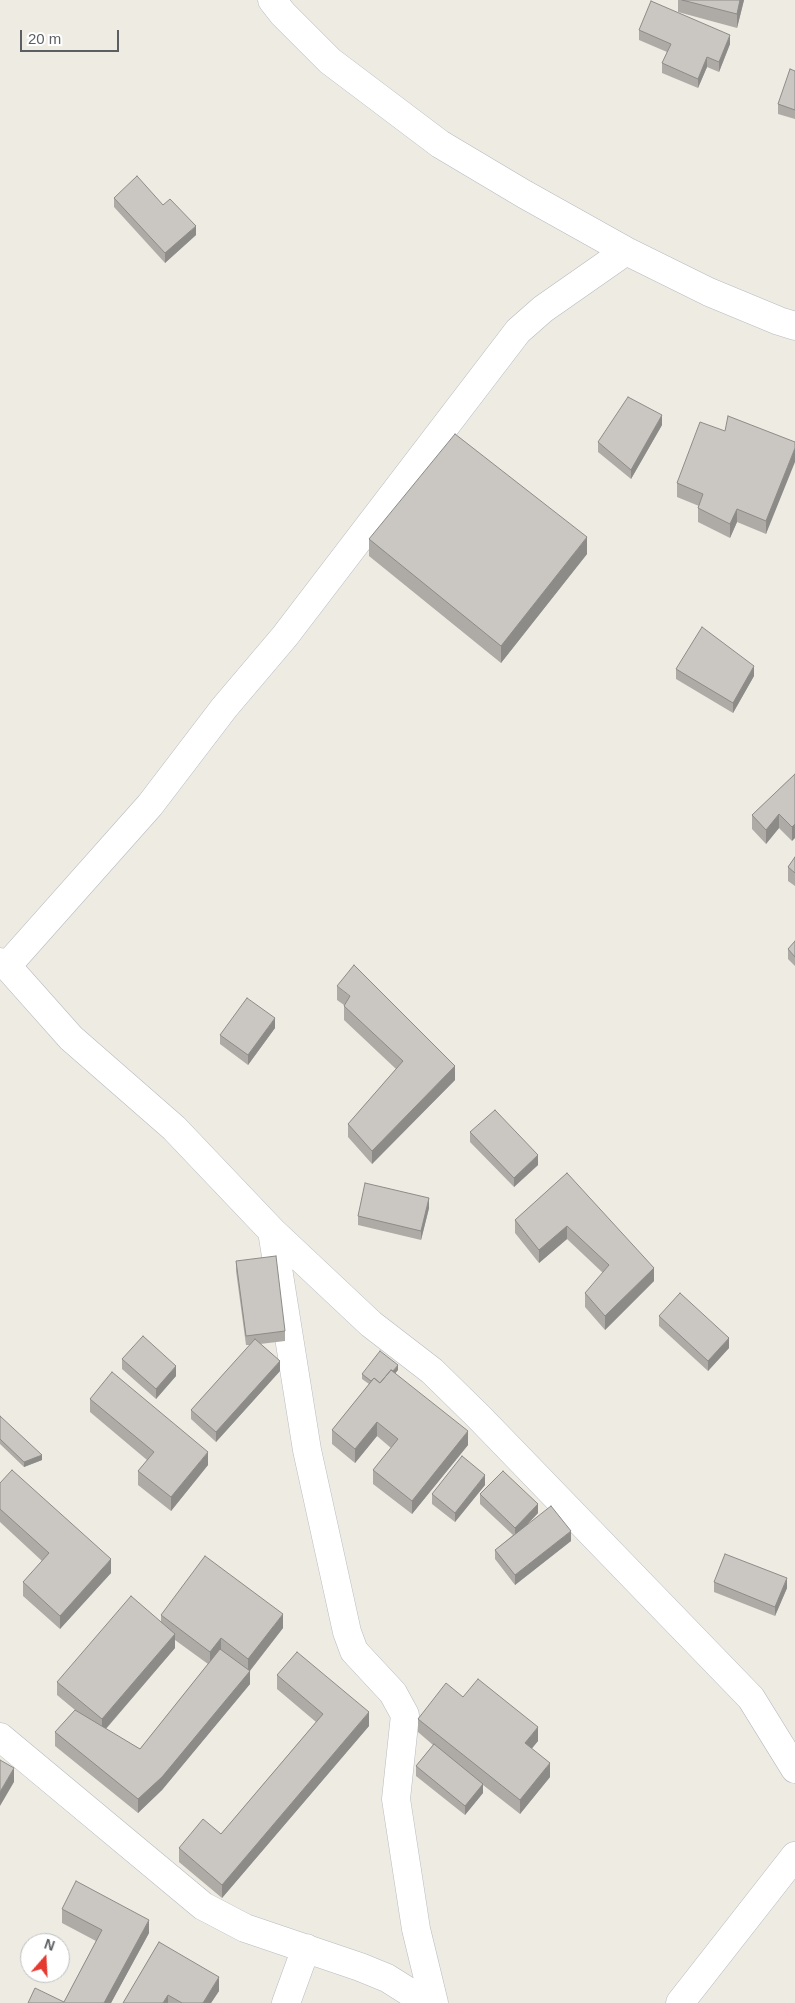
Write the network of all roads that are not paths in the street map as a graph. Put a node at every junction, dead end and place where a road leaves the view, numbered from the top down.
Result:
1 (272, 0) edge
2 (626, 251) junction
3 (795, 326) edge
4 (3, 964) edge
5 (272, 1231) junction
6 (0, 1737) edge
7 (795, 1769) edge
8 (795, 1856) edge
9 (306, 1948) junction
10 (286, 2003) edge
11 (426, 2003) edge
12 (434, 2003) edge
13 (680, 2003) edge

1 - 2 street
2 - 3 street
2 - 4 street
4 - 5 street
5 - 7 street
5 - 12 street
6 - 9 street
8 - 13 street
9 - 10 street
9 - 11 street

